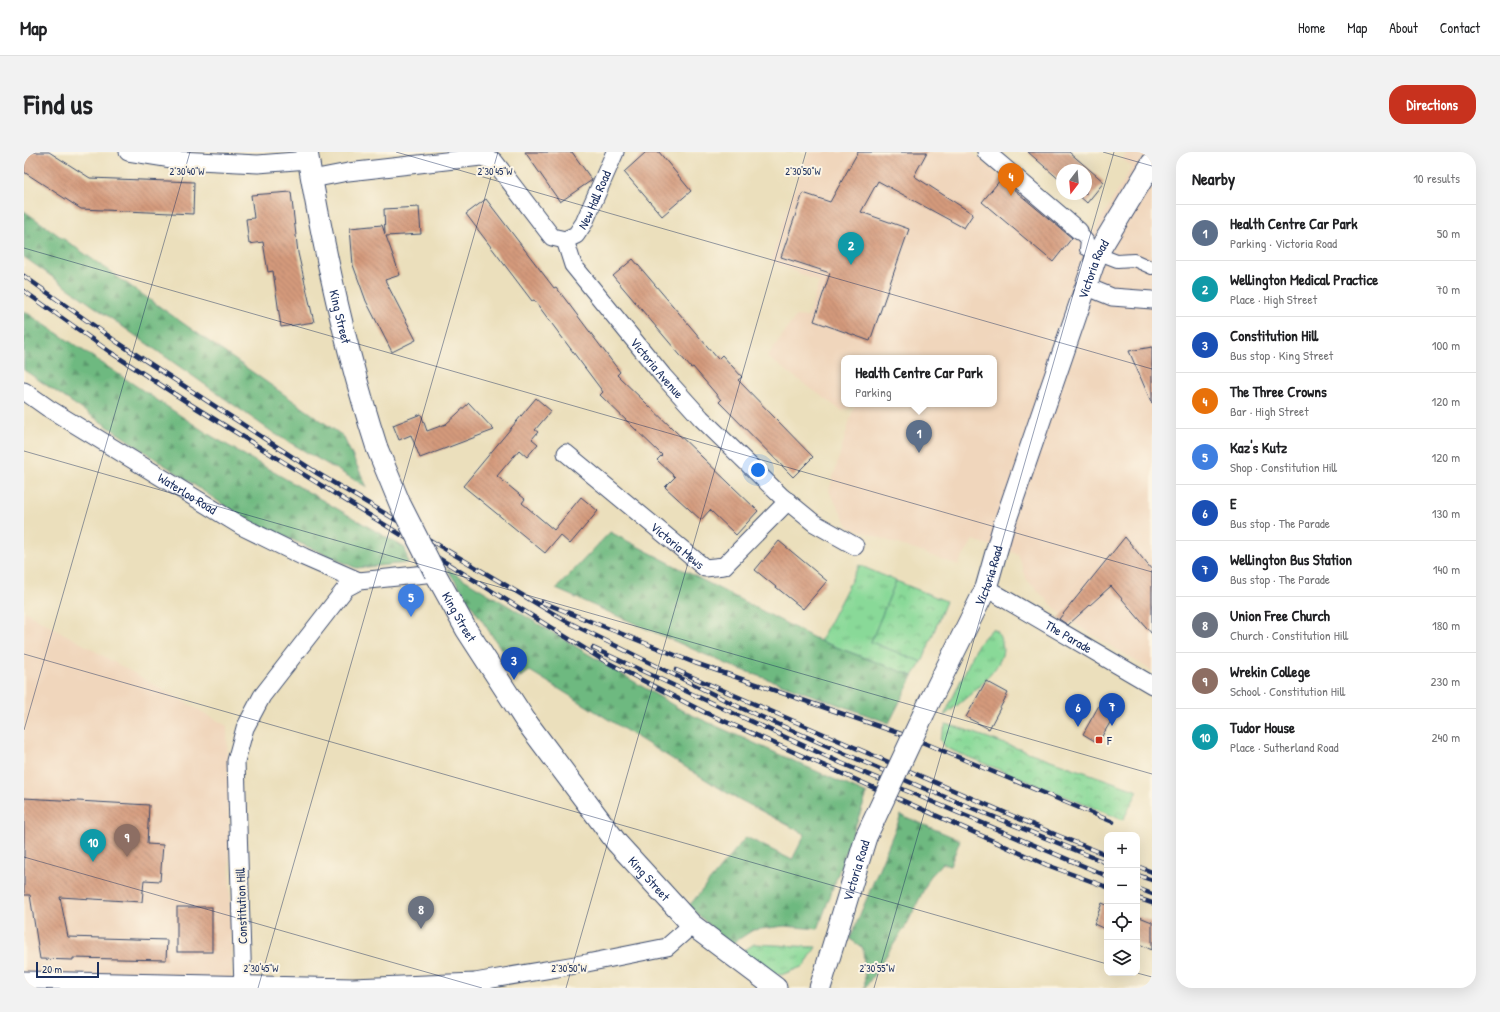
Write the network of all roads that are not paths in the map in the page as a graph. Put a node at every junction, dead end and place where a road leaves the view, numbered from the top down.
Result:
1 (128, 152) edge
2 (615, 152) edge
3 (986, 152) edge
4 (496, 157) edge
5 (1152, 163) edge
6 (309, 164) edge
7 (1079, 232) joint
8 (565, 240) junction
9 (1097, 254) junction
10 (1152, 268) edge
11 (1085, 286) junction
12 (1152, 300) edge
13 (24, 391) edge
14 (566, 453) dead end
15 (788, 501) junction
16 (855, 546) dead end
17 (435, 573) junction
18 (359, 581) junction
19 (986, 588) junction
20 (1152, 685) edge
21 (692, 924) junction
22 (24, 980) edge
23 (243, 987) edge
24 (776, 988) edge
25 (820, 988) edge

1 - 6 street
2 - 8 street, New Hall Road
3 - 7 street
4 - 6 street
4 - 8 street
5 - 9 street, Victoria Road
6 - 17 street, King Street, bridge
7 - 9 street
8 - 15 street, Victoria Avenue
9 - 10 street
9 - 11 street, Victoria Road
11 - 12 street
11 - 19 street, Victoria Road
13 - 18 street, Waterloo Road
14 - 15 street, Victoria Mews
15 - 16 street, Victoria Avenue
17 - 18 street, Constitution Hill
17 - 21 street, King Street
18 - 23 street, Constitution Hill
19 - 20 street, The Parade
19 - 25 street, Victoria Road, bridge
21 - 23 street
21 - 24 street, King Street
22 - 23 street

